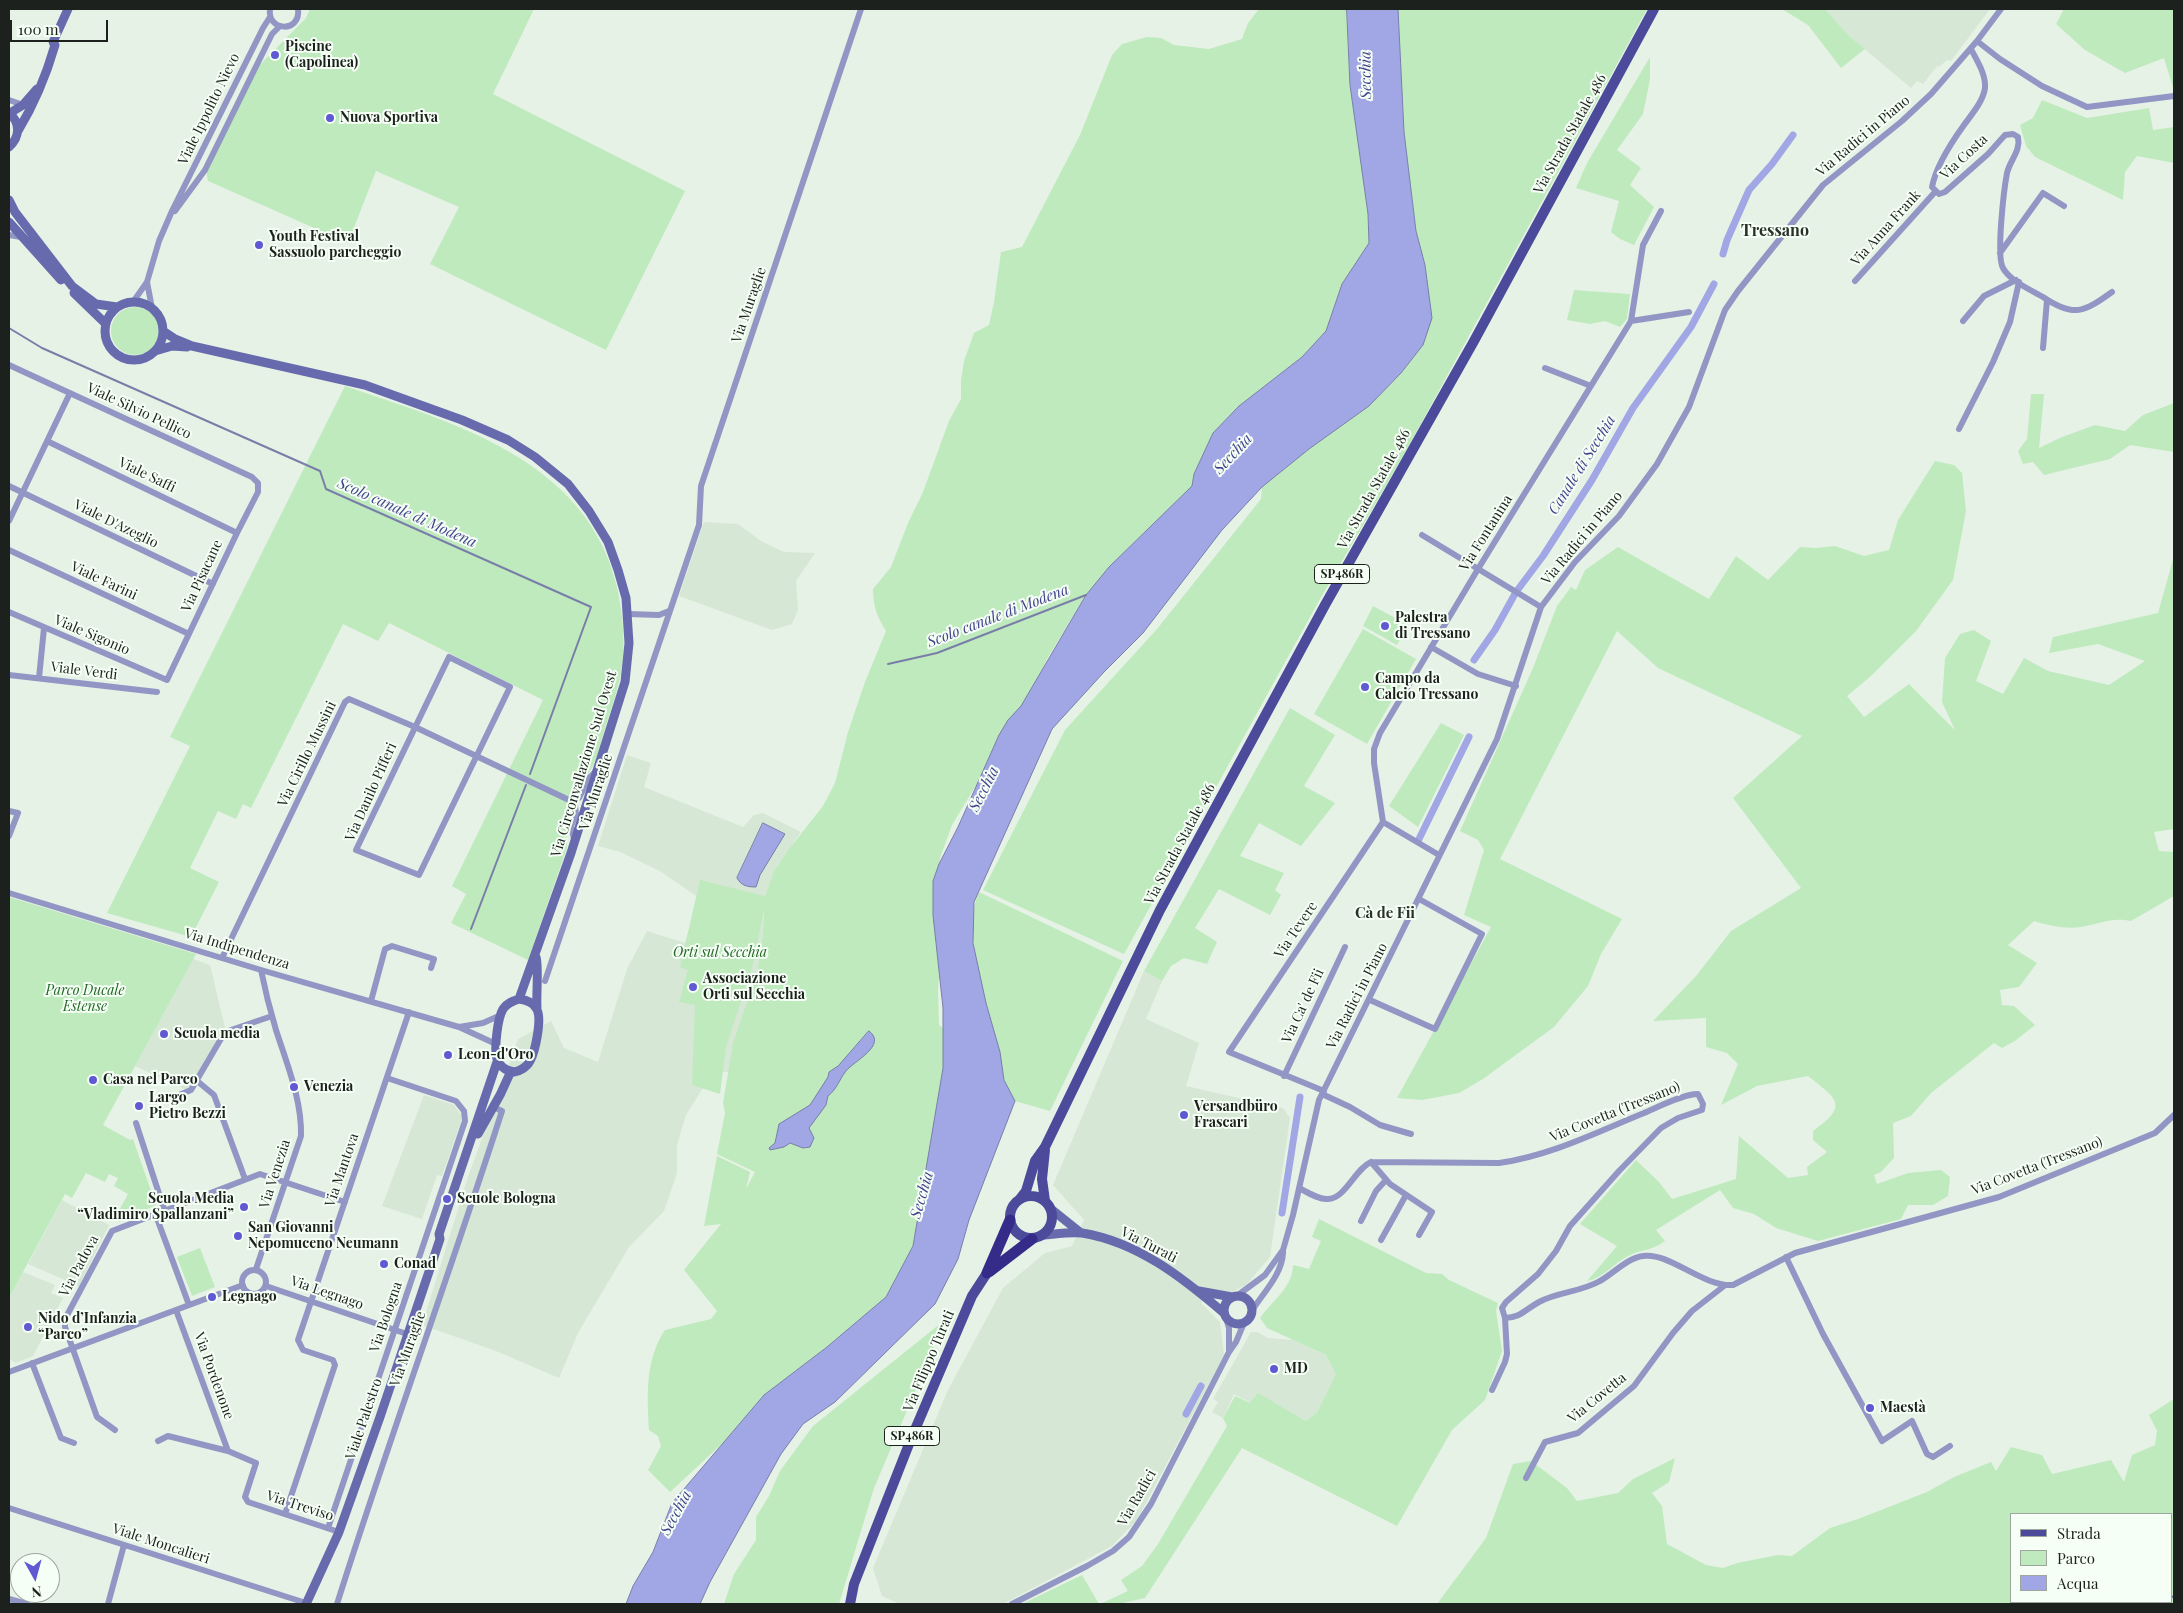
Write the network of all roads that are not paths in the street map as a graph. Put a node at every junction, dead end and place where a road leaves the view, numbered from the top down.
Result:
1 (68, 9) edge
2 (73, 9) edge
3 (270, 9) edge
4 (298, 9) edge
5 (861, 9) edge
6 (1654, 9) edge
7 (2001, 9) edge
8 (270, 18) junction
9 (280, 27) junction
10 (1977, 41) junction
11 (55, 45) junction
12 (1971, 49) junction
13 (42, 83) junction
14 (2174, 96) edge
15 (9, 100) edge
16 (23, 105) junction
17 (9, 113) edge
18 (18, 131) junction
19 (9, 147) edge
20 (1935, 192) junction
21 (9, 200) edge
22 (2064, 206) dead end
23 (1661, 211) dead end
24 (172, 213) junction
25 (9, 222) edge
26 (9, 235) edge
27 (21, 237) junction
28 (1999, 255) junction
29 (1855, 281) dead end
30 (2017, 281) junction
31 (147, 282) junction
32 (2112, 292) dead end
33 (2047, 300) junction
34 (133, 302) junction
35 (117, 308) junction
36 (152, 308) junction
37 (1689, 312) dead end
38 (1631, 321) junction
39 (1963, 321) dead end
40 (106, 324) junction
41 (163, 331) junction
42 (192, 346) junction
43 (2043, 348) dead end
44 (154, 351) junction
45 (10, 367) edge
46 (1545, 368) dead end
47 (1591, 386) junction
48 (70, 393) junction
49 (1959, 429) dead end
50 (46, 441) junction
51 (258, 483) joint
52 (9, 486) edge
53 (22, 493) junction
54 (9, 521) edge
55 (237, 532) junction
56 (1422, 535) dead end
57 (9, 550) edge
58 (1478, 569) junction
59 (213, 584) junction
60 (1541, 608) junction
61 (669, 611) junction
62 (9, 612) edge
63 (628, 614) junction
64 (44, 628) junction
65 (189, 634) junction
66 (1431, 647) junction
67 (9, 675) edge
68 (39, 678) junction
69 (167, 680) joint
70 (1516, 686) junction
71 (157, 692) dead end
72 (414, 727) junction
73 (476, 756) junction
74 (599, 768) junction
75 (570, 800) junction
76 (9, 811) edge
77 (1383, 822) junction
78 (9, 836) edge
79 (575, 842) junction
80 (1439, 855) junction
81 (9, 893) edge
82 (1419, 899) junction
83 (1344, 947) dead end
84 (536, 957) junction
85 (222, 958) junction
86 (431, 968) dead end
87 (261, 970) junction
88 (545, 981) dead end
89 (519, 999) junction
90 (1370, 1000) junction
91 (371, 1001) junction
92 (537, 1008) junction
93 (409, 1012) junction
94 (501, 1014) junction
95 (272, 1016) junction
96 (460, 1027) junction
97 (496, 1044) junction
98 (497, 1062) junction
99 (511, 1071) junction
100 (1284, 1076) junction
101 (387, 1078) junction
102 (196, 1080) junction
103 (1323, 1092) junction
104 (179, 1095) dead end
105 (493, 1107) junction
106 (2174, 1114) edge
107 (136, 1123) dead end
108 (1411, 1134) dead end
109 (1045, 1147) junction
110 (1372, 1162) junction
111 (245, 1179) junction
112 (1386, 1180) junction
113 (286, 1182) junction
114 (1299, 1188) junction
115 (1406, 1195) junction
116 (1019, 1200) junction
117 (345, 1202) junction
118 (1048, 1205) junction
119 (164, 1209) junction
120 (155, 1213) junction
121 (1010, 1220) junction
122 (1360, 1221) dead end
123 (1081, 1233) junction
124 (1044, 1235) junction
125 (1419, 1235) dead end
126 (440, 1239) junction
127 (1032, 1239) junction
128 (1381, 1240) dead end
129 (1282, 1250) junction
130 (1786, 1257) junction
131 (256, 1269) junction
132 (987, 1273) junction
133 (242, 1286) junction
134 (266, 1286) junction
135 (1724, 1286) junction
136 (1199, 1291) junction
137 (1235, 1296) junction
138 (312, 1300) junction
139 (189, 1305) junction
140 (1253, 1309) junction
141 (176, 1310) junction
142 (1225, 1316) junction
143 (1505, 1318) junction
144 (1244, 1323) junction
145 (395, 1329) junction
146 (408, 1334) junction
147 (72, 1349) junction
148 (1229, 1352) junction
149 (32, 1363) junction
150 (9, 1372) edge
151 (1492, 1390) dead end
152 (115, 1430) dead end
153 (158, 1441) dead end
154 (74, 1442) dead end
155 (1950, 1446) dead end
156 (228, 1451) junction
157 (1526, 1478) dead end
158 (9, 1508) edge
159 (285, 1514) junction
160 (328, 1528) junction
161 (339, 1532) junction
162 (124, 1545) junction
163 (9, 1599) edge
164 (27, 1604) edge
165 (108, 1604) edge
166 (306, 1604) edge
167 (337, 1604) edge
168 (850, 1604) edge
169 (1012, 1604) edge

1 - 11 main road
2 - 11 main road
3 - 8 street
4 - 9 street, Viale Ippolito Nievo
5 - 61 street, Via Muraglie
6 - 109 main road, Via Strada Statale 486 / SP486R
7 - 10 street, Via Radici in Piano
8 - 9 street
8 - 24 street, Viale Ippolito Nievo
9 - 24 street, Viale Ippolito Nievo
10 - 12 street, Via Radici in Piano
10 - 14 street
11 - 13 main road
12 - 20 street, Via Costa
12 - 60 street, Via Radici in Piano
13 - 16 main road
13 - 18 main road
15 - 16 street
16 - 17 main road
17 - 18 main road
18 - 19 main road
20 - 28 street, Via Costa
20 - 29 street, Via Anna Frank
21 - 35 main road
22 - 28 street
23 - 38 street
24 - 31 street, Viale Ippolito Nievo
25 - 27 main road
26 - 27 street
27 - 40 main road
28 - 30 street
30 - 33 street
30 - 39 street
30 - 49 street
31 - 34 street, Viale Ippolito Nievo
31 - 36 street, Viale Ippolito Nievo
32 - 33 street
33 - 43 street
34 - 35 main road
34 - 36 main road
35 - 40 main road
36 - 41 main road
37 - 38 street
38 - 47 street, Via Fontanina
40 - 44 main road, Via Circonvallazione Sud Ovest
41 - 42 main road, Via Circonvallazione Sud Ovest
41 - 44 main road
42 - 44 main road, Via Circonvallazione Sud Ovest
42 - 63 main road, Via Circonvallazione Sud Ovest
45 - 48 street, Viale Silvio Pellico
46 - 47 street
47 - 58 street, Via Fontanina
48 - 50 street
48 - 51 street, Viale Silvio Pellico
50 - 53 street
50 - 55 street, Viale Saffi
51 - 55 street, Via Pisacane
52 - 53 street, Viale D'Azeglio
53 - 54 street
53 - 59 street, Viale D'Azeglio
55 - 59 street, Via Pisacane
56 - 58 street
57 - 65 street, Viale Farini
58 - 60 street
58 - 66 street, Via Fontanina
59 - 65 street, Via Pisacane
60 - 70 street, Via Radici in Piano
61 - 63 street
61 - 88 street, Via Muraglie
62 - 64 street, Viale Sigonio
63 - 74 main road, Via Circonvallazione Sud Ovest
64 - 68 street
64 - 69 street, Viale Sigonio
65 - 69 street, Via Pisacane
66 - 70 street
66 - 77 street, Via Fontanina
67 - 68 street, Viale Verdi
68 - 71 street, Viale Verdi
70 - 80 street, Via Radici in Piano
72 - 73 street, Via Cirillo Mussini
72 - 73 street
72 - 73 street, Via Danilo Pifferi
72 - 85 street, Via Cirillo Mussini
73 - 75 street, Via Cirillo Mussini
74 - 75 street
74 - 79 main road, Via Circonvallazione Sud Ovest
75 - 79 street
76 - 78 street
77 - 80 street
77 - 100 street, Via Tevere
79 - 84 main road, Via Circonvallazione Sud Ovest
80 - 82 street, Via Radici in Piano
81 - 85 street, Via Indipendenza
82 - 90 street, Via Radici in Piano
82 - 90 street
83 - 100 street, Via Ca' de Fii
84 - 89 main road, Via Circonvallazione Sud Ovest
84 - 92 main road, Via Circonvallazione Sud Ovest
85 - 87 street, Via Indipendenza
86 - 91 street
87 - 91 street, Via Indipendenza
87 - 95 street, Via Venezia
89 - 92 main road
89 - 94 main road
90 - 103 street, Via Radici in Piano
91 - 93 street, Via Indipendenza
92 - 99 main road, Via Circonvallazione Sud Ovest
93 - 96 street, Via Indipendenza
93 - 101 street, Via Mantova
94 - 96 street, Via Indipendenza
94 - 97 main road
95 - 102 street
95 - 113 street, Via Venezia
96 - 97 street, Via Indipendenza
97 - 98 main road
98 - 99 main road
98 - 126 main road, Viale Palestro
99 - 105 main road, Viale Palestro
100 - 103 street
101 - 117 street, Via Mantova
101 - 145 street, Via Bologna
102 - 104 street
102 - 111 street
103 - 108 street
103 - 114 street, Via Radici in Piano
105 - 126 main road, Viale Palestro
105 - 167 street, Via Muraglie
106 - 130 street, Via Covetta (Tressano)
107 - 119 street
109 - 116 main road, SP486R
109 - 118 main road, SP486R
110 - 112 street
110 - 114 street
110 - 143 street, Via Covetta (Tressano)
111 - 113 street, Via Padova
111 - 119 street, Via Padova
112 - 115 street
112 - 122 street
113 - 117 street, Via Padova
113 - 131 street, Via Venezia
114 - 129 street, Via Radici in Piano
115 - 125 street
115 - 128 street
116 - 118 main road
116 - 121 main road, SP486R
117 - 138 street, Via Mantova
118 - 123 main road
118 - 124 main road, SP486R
119 - 120 street, Via Padova
120 - 139 street
120 - 147 street, Via Padova
121 - 127 main road
121 - 132 highway, SP486R
123 - 124 main road
123 - 136 main road, Via Turati
124 - 127 main road, SP486R
126 - 146 main road, Viale Palestro
127 - 132 highway, SP486R
129 - 137 street, Via Radici in Piano
129 - 140 street, Via Radici in Piano
130 - 135 street, Via Covetta (Tressano)
130 - 155 street
131 - 133 street
131 - 134 street
132 - 168 main road, Via Filippo Turati / SP486R
133 - 134 street
133 - 139 street
134 - 138 street, Via Legnago
135 - 143 street
135 - 157 street, Via Covetta
136 - 137 main road, Via Turati
136 - 142 main road, Via Turati
137 - 140 main road
137 - 142 main road
138 - 145 street, Via Legnago
138 - 159 street, Via Mantova
139 - 141 street
140 - 144 main road
141 - 147 street
141 - 156 street, Via Pordenone
142 - 144 main road
142 - 148 street, Via Radici
143 - 151 street
144 - 148 street, Via Radici
145 - 146 street, Via Legnago
145 - 160 street, Via Bologna
146 - 161 main road, Viale Palestro
147 - 149 street
147 - 152 street, Via Padova
148 - 169 street, Via Radici
149 - 150 street
149 - 154 street
153 - 156 street, Via Treviso
156 - 159 street, Via Treviso
158 - 162 street, Viale Moncalieri
159 - 160 street, Via Treviso
160 - 161 street, Via Treviso
161 - 166 main road, Viale Palestro
162 - 165 street
162 - 166 street, Viale Moncalieri
163 - 164 street

